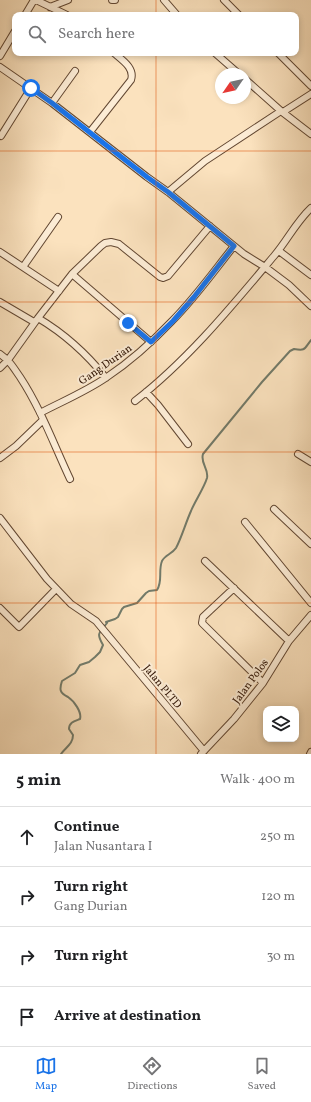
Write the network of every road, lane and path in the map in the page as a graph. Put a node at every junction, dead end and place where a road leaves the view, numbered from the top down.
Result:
1 (35, 0) edge
2 (68, 0) edge
3 (164, 0) edge
4 (224, 0) edge
5 (50, 7) junction
6 (27, 12) edge
7 (61, 12) edge
8 (174, 12) edge
9 (236, 12) edge
10 (12, 36) edge
11 (0, 56) edge
12 (117, 56) edge
13 (218, 56) edge
14 (281, 56) edge
15 (0, 67) edge
16 (232, 68) edge
17 (75, 71) dead end
18 (251, 84) edge
19 (311, 86) edge
20 (31, 88) junction
21 (311, 95) edge
22 (52, 103) junction
23 (282, 111) junction
24 (90, 132) junction
25 (311, 134) edge
26 (1, 136) dead end
27 (168, 192) junction
28 (311, 208) edge
29 (58, 217) dead end
30 (210, 226) junction
31 (234, 246) junction
32 (279, 250) junction
33 (0, 252) edge
34 (23, 267) junction
35 (265, 267) junction
36 (72, 274) junction
37 (311, 275) edge
38 (59, 291) junction
39 (0, 302) edge
40 (311, 306) edge
41 (36, 320) junction
42 (151, 342) junction
43 (0, 354) edge
44 (8, 360) junction
45 (0, 368) edge
46 (106, 378) junction
47 (146, 392) junction
48 (135, 400) dead end
49 (40, 412) junction
50 (43, 420) junction
51 (188, 444) dead end
52 (298, 454) dead end
53 (0, 458) edge
54 (311, 462) edge
55 (70, 479) dead end
56 (274, 509) dead end
57 (0, 518) edge
58 (245, 522) dead end
59 (311, 544) edge
60 (205, 561) dead end
61 (234, 588) junction
62 (56, 589) junction
63 (311, 604) edge
64 (0, 608) edge
65 (311, 615) edge
66 (289, 641) junction
67 (263, 683) junction
68 (203, 752) edge

1 - 5 street
1 - 6 street
2 - 5 street
3 - 8 street
4 - 9 street
5 - 7 street
10 - 11 street
12 - 24 street
13 - 16 street
14 - 19 street
15 - 20 street
17 - 22 street
18 - 23 street
20 - 22 street
20 - 26 street
21 - 23 street
22 - 24 street
23 - 25 street
23 - 27 street
24 - 27 street
27 - 30 street
28 - 32 street
29 - 34 street
30 - 31 street
30 - 36 street
31 - 35 street
31 - 42 street, Gang Durian
32 - 35 street
32 - 37 street
33 - 34 street
34 - 38 street
35 - 40 street
35 - 47 street
36 - 38 street
36 - 42 street
38 - 41 street
39 - 41 street
41 - 44 street
41 - 46 street
42 - 46 street, Gang Durian
43 - 44 street
44 - 45 street
44 - 49 street
46 - 49 street, Gang Durian
47 - 48 street
47 - 51 street
49 - 50 street
50 - 53 street
50 - 55 street
52 - 54 street
56 - 59 street
57 - 62 street
58 - 63 street
60 - 61 street
61 - 66 street
61 - 67 street
62 - 64 street
62 - 68 street, Jalan PLTD
65 - 66 street, Jalan Polos
66 - 67 street, Jalan Polos
67 - 68 street, Jalan Polos

